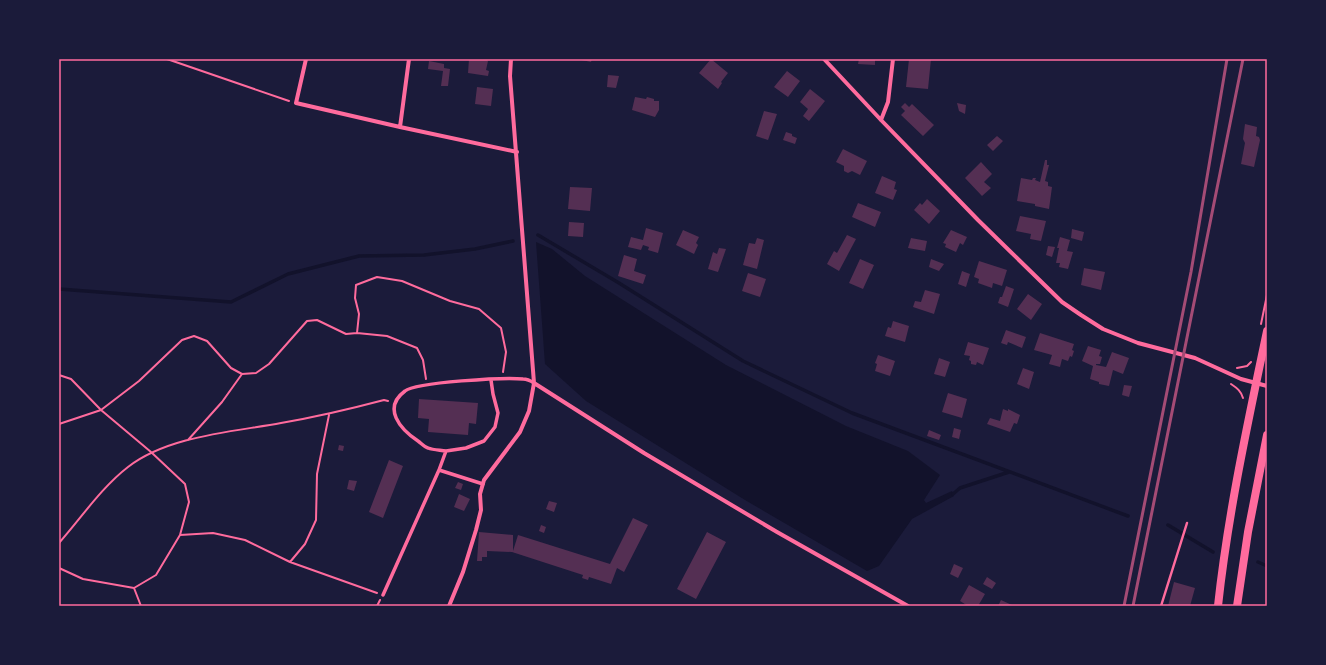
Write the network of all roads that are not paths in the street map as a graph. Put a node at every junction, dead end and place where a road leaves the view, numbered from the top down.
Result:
1 (306, 59) edge
2 (408, 59) edge
3 (511, 59) edge
4 (824, 59) edge
5 (893, 59) edge
6 (880, 120) junction
7 (400, 127) junction
8 (517, 152) junction
9 (1267, 331) edge
10 (491, 380) junction
11 (534, 383) junction
12 (1256, 383) junction
13 (1267, 386) edge
14 (1267, 435) edge
15 (446, 451) junction
16 (439, 470) junction
17 (483, 484) junction
18 (1187, 523) dead end
19 (383, 594) road end
20 (449, 606) edge
21 (908, 606) edge
22 (1161, 606) edge
23 (1218, 606) edge
24 (1237, 606) edge

1 - 7 street
2 - 7 street
3 - 8 street
4 - 6 street
5 - 6 street
6 - 12 street
7 - 8 street
8 - 11 street
9 - 12 main road
10 - 11 street
10 - 15 street
10 - 15 street
11 - 17 street
11 - 21 street
12 - 13 street
12 - 23 main road
14 - 24 main road
15 - 16 street
16 - 17 street
16 - 19 street
17 - 20 street
18 - 22 lane

